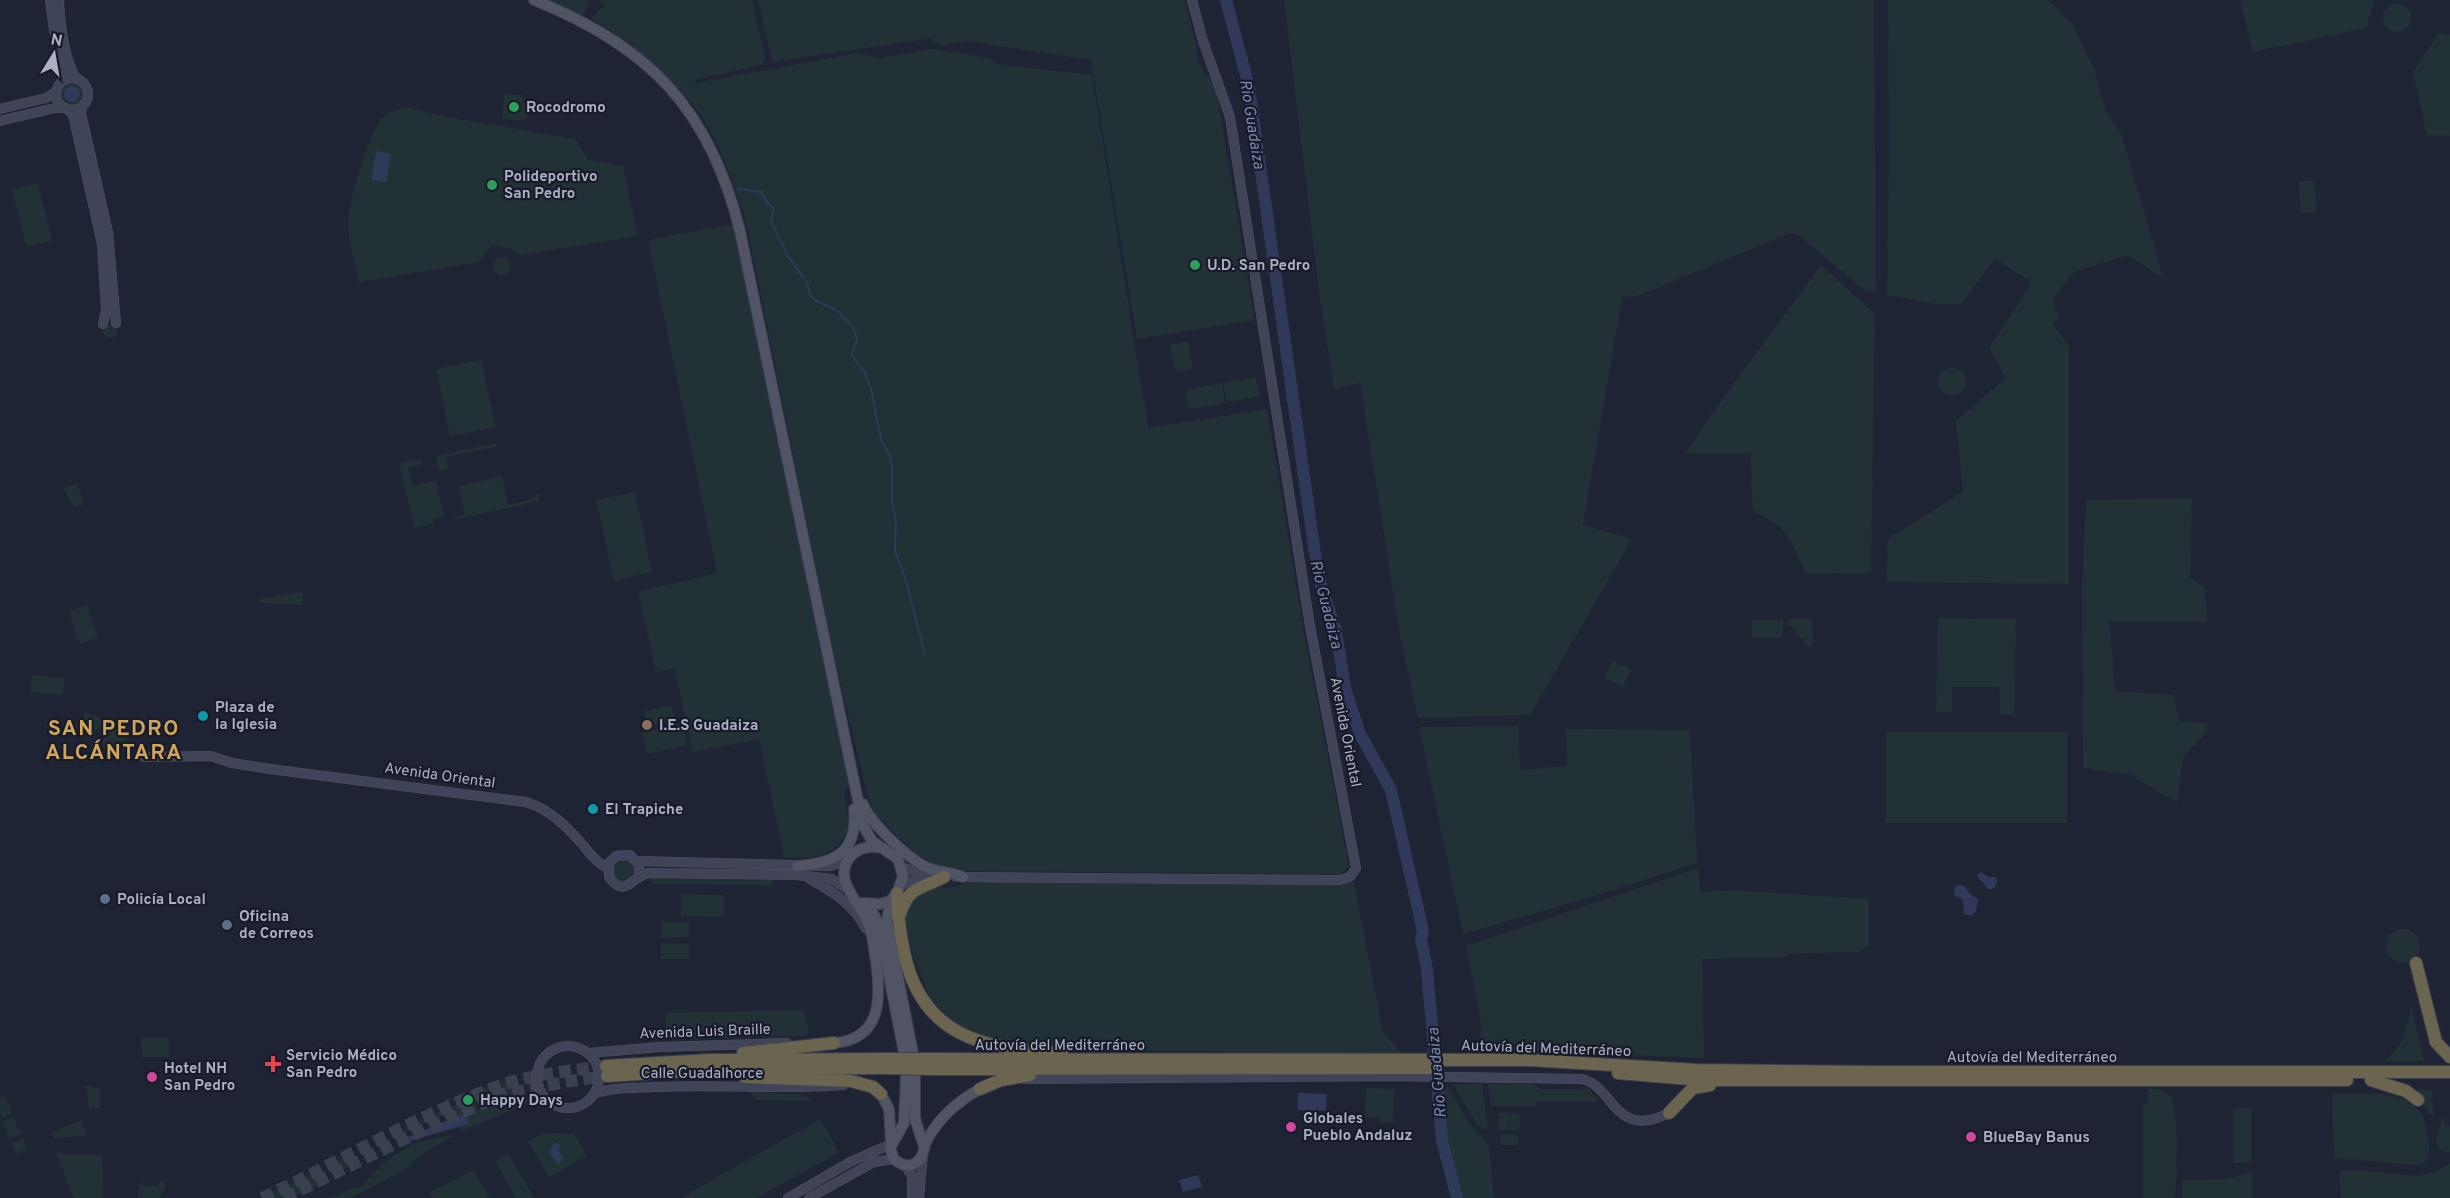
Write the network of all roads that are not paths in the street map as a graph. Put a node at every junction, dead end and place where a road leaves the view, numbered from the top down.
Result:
1 (50, 0) edge
2 (59, 0) edge
3 (534, 0) edge
4 (1192, 0) edge
5 (76, 79) junction
6 (65, 80) junction
7 (56, 92) junction
8 (82, 107) junction
9 (0, 109) edge
10 (67, 109) junction
11 (0, 121) edge
12 (117, 322) dead end
13 (103, 324) dead end
14 (144, 757) dead end
15 (855, 791) junction
16 (862, 825) junction
17 (882, 848) junction
18 (852, 856) junction
19 (637, 861) junction
20 (902, 867) junction
21 (608, 868) junction
22 (800, 870) junction
23 (639, 876) junction
24 (928, 877) junction
25 (944, 877) junction
26 (963, 877) junction
27 (896, 893) junction
28 (855, 897) junction
29 (898, 921) junction
30 (874, 950) junction
31 (2416, 963) dead end
32 (828, 1043) junction
33 (589, 1053) junction
34 (2450, 1057) edge
35 (1119, 1060) junction
36 (678, 1062) junction
37 (884, 1064) junction
38 (932, 1064) junction
39 (2177, 1066) dead end
40 (2202, 1066) dead end
41 (2315, 1066) dead end
42 (1082, 1068) junction
43 (1389, 1068) junction
44 (1467, 1068) junction
45 (669, 1071) junction
46 (2163, 1071) junction
47 (2248, 1071) junction
48 (2277, 1071) junction
49 (2450, 1072) edge
50 (1751, 1080) junction
51 (2372, 1080) junction
52 (2450, 1080) edge
53 (2097, 1081) junction
54 (2168, 1086) dead end
55 (980, 1089) junction
56 (596, 1093) junction
57 (881, 1094) junction
58 (2418, 1100) dead end
59 (1669, 1113) joint
60 (900, 1133) junction
61 (891, 1143) junction
62 (922, 1146) junction
63 (894, 1159) junction
64 (906, 1166) junction
65 (788, 1198) edge
66 (809, 1198) edge
67 (912, 1198) edge
68 (919, 1198) edge

1 - 6 street
2 - 5 street
3 - 15 main road
4 - 26 street, Avenida Oriental
5 - 6 street
5 - 8 street
6 - 7 street
7 - 9 street
7 - 10 street
8 - 10 street
8 - 12 street
10 - 11 street
10 - 13 street
14 - 21 street, Avenida Oriental
15 - 16 main road
15 - 22 main road
15 - 26 main road
16 - 17 main road
16 - 18 main road
17 - 18 main road
17 - 20 main road
18 - 22 street, Avenida Oriental
18 - 28 main road
19 - 21 street
19 - 22 street
19 - 23 street
20 - 24 street, Avenida Oriental
20 - 27 main road
21 - 23 street, Avenida Oriental
22 - 23 street, Avenida Oriental
22 - 28 street, Avenida Oriental
22 - 30 street
24 - 25 street, Avenida Oriental
24 - 27 street, Avenida Oriental
25 - 26 street, Avenida Oriental
25 - 29 highway
27 - 28 main road
27 - 28 main road
27 - 29 highway
28 - 30 main road
29 - 35 highway
30 - 32 main road
31 - 34 highway
32 - 33 street, Avenida Luis Braille
32 - 36 highway
33 - 56 street
33 - 56 street
35 - 38 highway, Autovía del Mediterráneo
35 - 43 highway, Autovía del Mediterráneo
36 - 37 highway, Autovía del Mediterráneo
36 - 45 highway, Autovía del Mediterráneo
37 - 38 highway, Autovía del Mediterráneo, bridge
37 - 45 highway, Autovía del Mediterráneo
38 - 42 highway, Autovía del Mediterráneo
39 - 46 highway
40 - 47 highway
41 - 48 highway
42 - 43 highway, Autovía del Mediterráneo
42 - 55 highway
43 - 44 highway, Autovía del Mediterráneo
43 - 55 street
44 - 46 highway, Autovía del Mediterráneo
44 - 50 highway, Autovía del Mediterráneo
44 - 59 street
45 - 57 highway
46 - 47 highway, Autovía del Mediterráneo
47 - 48 highway, Autovía del Mediterráneo
48 - 49 highway, Autovía del Mediterráneo
50 - 53 highway, Autovía del Mediterráneo
50 - 59 highway
51 - 52 highway, Autovía del Mediterráneo
51 - 53 highway, Autovía del Mediterráneo
51 - 58 highway
53 - 54 highway
55 - 62 main road
56 - 57 street, Calle Guadalhorce
57 - 61 main road
60 - 61 main road
60 - 62 main road
60 - 62 main road
61 - 63 main road
61 - 65 street
62 - 64 main road
62 - 68 street
63 - 64 main road
63 - 66 street
64 - 67 street

